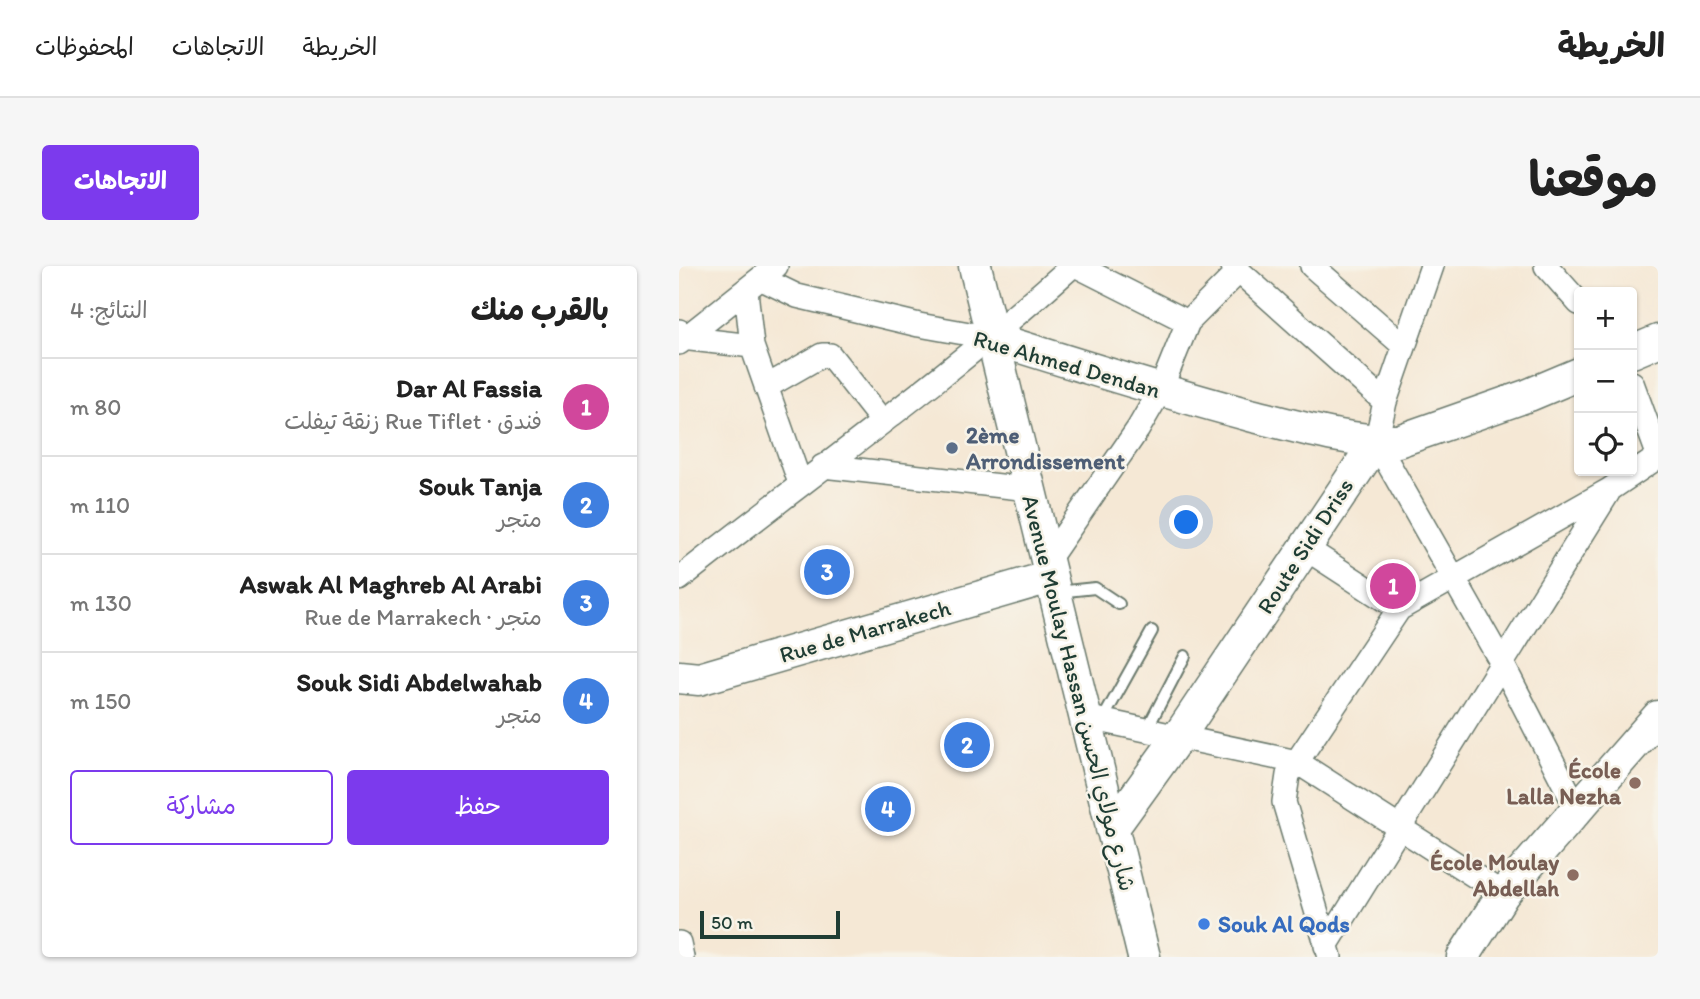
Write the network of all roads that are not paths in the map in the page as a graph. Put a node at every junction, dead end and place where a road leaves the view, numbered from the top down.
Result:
1 (975, 266) edge
2 (1075, 266) edge
3 (1312, 266) edge
4 (1432, 266) edge
5 (1546, 266) edge
6 (1236, 269) edge
7 (760, 275) edge
8 (1574, 297) edge
9 (1188, 322) junction
10 (680, 337) edge
11 (992, 338) junction
12 (1658, 341) edge
13 (1404, 345) junction
14 (752, 346) junction
15 (1637, 350) edge
16 (1574, 376) edge
17 (766, 387) junction
18 (1160, 391) junction
19 (1637, 397) edge
20 (1385, 402) junction
21 (882, 421) junction
22 (1376, 442) junction
23 (1658, 456) edge
24 (823, 466) junction
25 (800, 483) junction
26 (1028, 489) junction
27 (1609, 490) junction
28 (1305, 548) junction
29 (1050, 577) junction
30 (1454, 577) junction
31 (679, 579) edge
32 (1119, 604) dead end
33 (1399, 609) junction
34 (1152, 631) dead end
35 (1185, 656) dead end
36 (1503, 665) junction
37 (679, 677) edge
38 (1658, 717) edge
39 (1094, 718) junction
40 (1147, 729) junction
41 (1179, 736) junction
42 (1297, 762) junction
43 (1576, 807) junction
44 (1400, 828) junction
45 (1112, 829) junction
46 (1503, 894) junction
47 (679, 943) edge
48 (1328, 951) edge
49 (682, 957) edge
50 (1144, 957) edge
51 (1463, 957) edge

1 - 11 street, Avenue Moulay Hassan شارع مولاي الحسن
2 - 9 street
2 - 11 street
3 - 13 street
4 - 13 street
5 - 8 street
6 - 9 street
6 - 20 street
7 - 10 street
7 - 11 street, Rue Ahmed Dendan
7 - 14 street
9 - 18 street
10 - 14 street
11 - 18 street, Rue Ahmed Dendan
11 - 21 street
11 - 26 street, Avenue Moulay Hassan شارع مولاي الحسن
12 - 15 street
13 - 20 street
14 - 17 street
16 - 22 street
17 - 21 street
17 - 25 street
18 - 22 street, Rue Ahmed Dendan
18 - 29 street
19 - 23 street
20 - 22 street
21 - 24 street
22 - 28 street, Route Sidi Driss
22 - 30 street
23 - 27 street
24 - 25 street
24 - 26 street
25 - 31 street
26 - 29 street, Avenue Moulay Hassan شارع مولاي الحسن
27 - 30 street
27 - 36 street
28 - 33 street
28 - 41 street, Route Sidi Driss
29 - 32 lane
29 - 37 street, Rue de Marrakech
29 - 39 street, Avenue Moulay Hassan شارع مولاي الحسن
30 - 33 street
30 - 36 street
33 - 42 street
34 - 39 lane
35 - 40 lane
36 - 43 street
36 - 44 street
38 - 43 street
39 - 40 street
39 - 45 street, Avenue Moulay Hassan شارع مولاي الحسن
40 - 41 street
41 - 42 street
41 - 45 street, Route Sidi Driss
42 - 44 street
42 - 48 street
43 - 46 street
44 - 46 street
44 - 48 street
45 - 50 street, Avenue Moulay Hassan شارع مولاي الحسن
46 - 51 street
47 - 49 street

